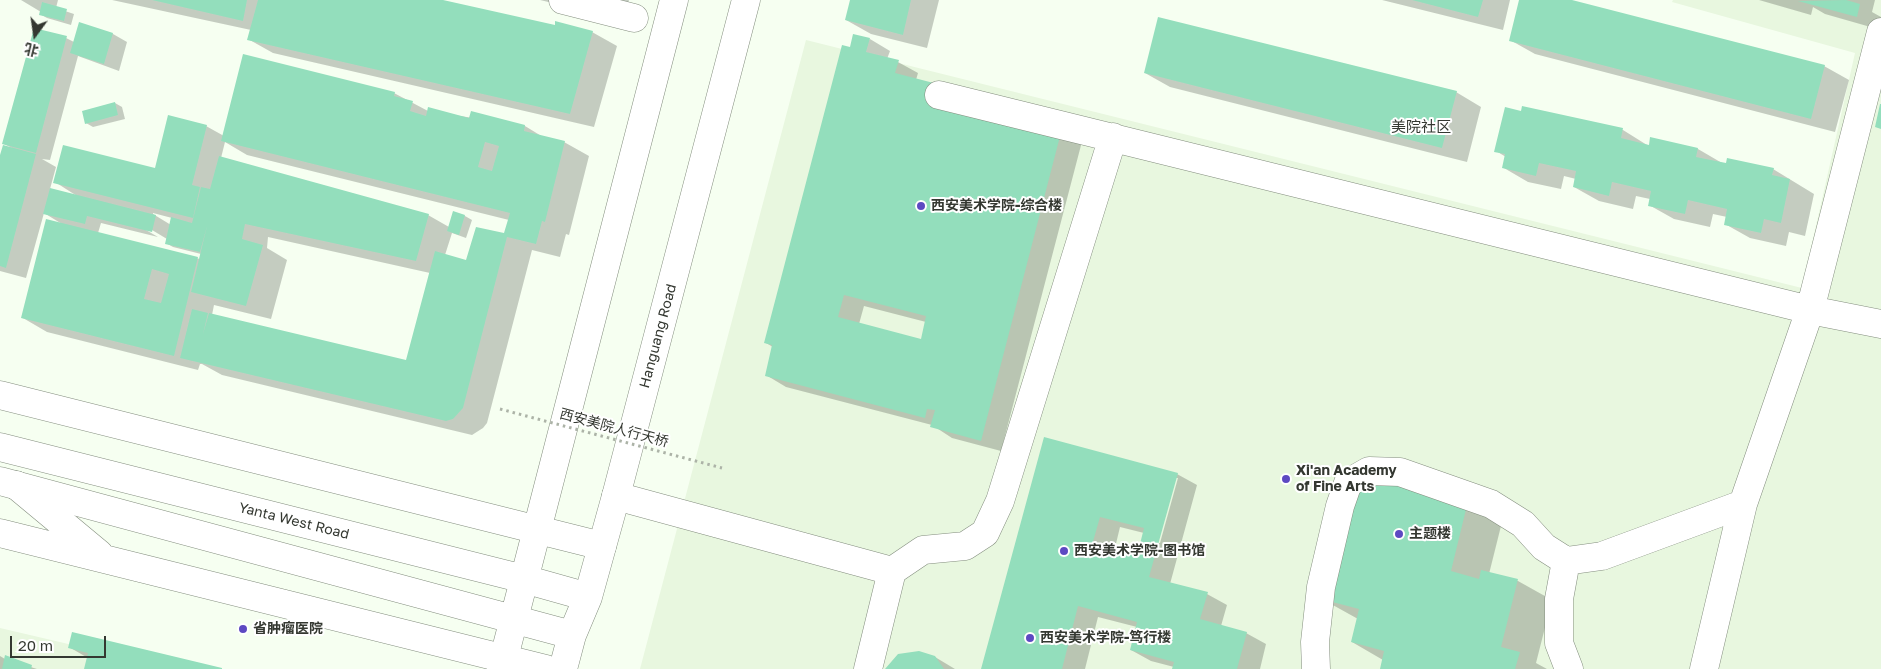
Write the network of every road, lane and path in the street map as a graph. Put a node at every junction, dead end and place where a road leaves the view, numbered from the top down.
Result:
1 (563, 0) edge
2 (674, 0) edge
3 (746, 0) edge
4 (634, 18) dead end
5 (1881, 32) edge
6 (939, 95) dead end
7 (1113, 137) junction
8 (1810, 310) junction
9 (1881, 324) edge
10 (0, 395) edge
11 (500, 409) dead end
12 (0, 447) edge
13 (722, 468) dead end
14 (8, 483) edge
15 (616, 496) junction
16 (1743, 504) junction
17 (537, 529) junction
18 (0, 533) edge
19 (602, 546) junction
20 (105, 560) junction
21 (1566, 561) junction
22 (892, 571) junction
23 (524, 578) junction
24 (588, 597) junction
25 (514, 620) junction
26 (572, 635) junction
27 (502, 664) edge
28 (546, 669) edge
29 (563, 669) edge
30 (868, 669) edge
31 (1316, 669) edge
32 (1569, 669) edge
33 (1704, 669) edge

1 - 4 main road
2 - 17 main road
3 - 15 main road, Hanguang Road
5 - 8 main road
6 - 7 main road
7 - 8 main road
7 - 22 main road
8 - 9 main road
8 - 16 main road
10 - 17 main road
11 - 13 path, 西安美院人行天桥, bridge
12 - 23 main road, Yanta West Road
14 - 20 main road
14 - 25 main road
15 - 19 main road, Hanguang Road
15 - 22 main road
16 - 21 main road
16 - 33 main road
17 - 19 main road
17 - 23 main road
18 - 20 main road
19 - 24 main road, Hanguang Road
20 - 27 main road
21 - 31 main road
21 - 32 main road
22 - 30 main road
23 - 24 main road, Yanta West Road
23 - 25 main road
24 - 26 main road, Hanguang Road
25 - 26 main road
25 - 27 main road
26 - 29 main road, Hanguang Road
27 - 28 main road

